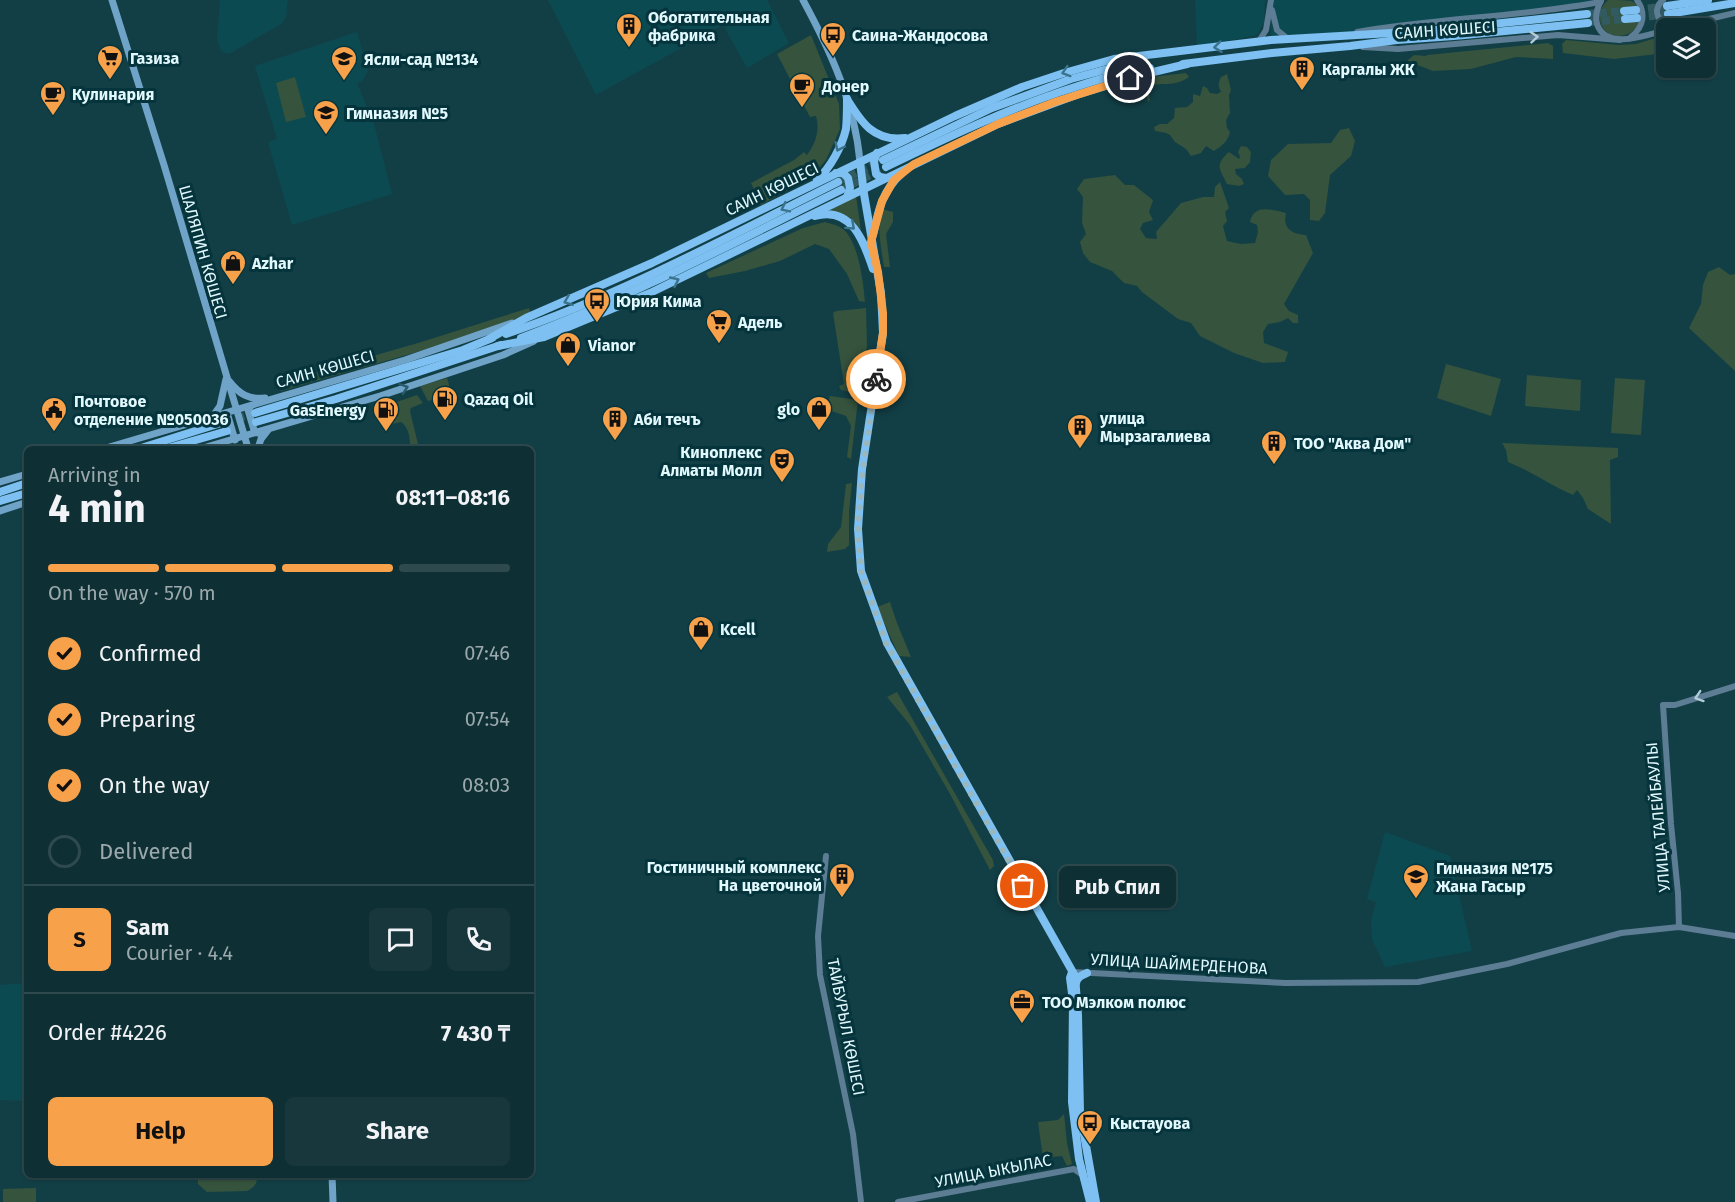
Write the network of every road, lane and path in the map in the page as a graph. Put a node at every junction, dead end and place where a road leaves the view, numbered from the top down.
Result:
1 (112, 0) edge
2 (802, 0) edge
3 (1637, 0) edge
4 (1708, 0) edge
5 (1601, 1) edge
6 (1271, 3) edge
7 (1735, 3) edge
8 (1666, 7) edge
9 (1735, 13) edge
10 (1636, 14) tunnel mouth
11 (1624, 15) tunnel mouth
12 (1659, 18) edge
13 (1713, 18) edge
14 (1656, 32) edge
15 (1339, 35) junction
16 (1287, 38) junction
17 (1628, 38) junction
18 (1620, 40) junction
19 (1259, 41) junction
20 (1350, 46) junction
21 (1165, 54) junction
22 (1187, 64) junction
23 (847, 99) junction
24 (912, 137) junction
25 (882, 160) junction
26 (860, 162) junction
27 (914, 164) junction
28 (836, 173) junction
29 (886, 178) junction
30 (810, 185) junction
31 (863, 189) junction
32 (847, 197) junction
33 (805, 218) junction
34 (871, 242) junction
35 (873, 269) junction
36 (637, 280) junction
37 (604, 285) junction
38 (634, 290) junction
39 (602, 313) junction
40 (526, 318) junction
41 (544, 337) junction
42 (489, 339) junction
43 (498, 346) junction
44 (878, 368) junction
45 (226, 377) junction
46 (280, 396) junction
47 (237, 410) junction
48 (226, 412) junction
49 (254, 413) junction
50 (213, 416) junction
51 (268, 430) junction
52 (258, 433) junction
53 (245, 436) junction
54 (235, 440) junction
55 (113, 446) edge
56 (149, 446) edge
57 (173, 446) edge
58 (213, 446) edge
59 (248, 446) edge
60 (259, 446) edge
61 (24, 475) edge
62 (0, 482) edge
63 (24, 484) edge
64 (0, 491) edge
65 (24, 494) edge
66 (0, 501) edge
67 (24, 503) edge
68 (0, 511) edge
69 (1735, 686) edge
70 (826, 856) dead end
71 (1679, 927) junction
72 (1735, 936) edge
73 (1072, 972) junction
74 (1087, 973) junction
75 (1076, 983) junction
76 (1087, 1176) junction
77 (332, 1178) edge
78 (333, 1202) edge
79 (861, 1202) edge
80 (898, 1202) edge
81 (1090, 1202) edge
82 (1096, 1202) edge

1 - 45 main road, ШАЛЯПИН КӨШЕСІ
2 - 23 main road
3 - 17 street
4 - 8 main road
5 - 15 street, САИН КӨШЕСІ
5 - 18 street
6 - 16 street
6 - 19 street
7 - 8 main road
8 - 12 street
9 - 13 street
10 - 11 main road
14 - 17 street, САИН КӨШЕСІ
15 - 16 main road, САИН КӨШЕСІ
15 - 20 main road
16 - 19 main road, САИН КӨШЕСІ
17 - 18 street, САИН КӨШЕСІ
20 -> 18 street, САИН КӨШЕСІ
19 -> 21 main road, САИН КӨШЕСІ
20 - 22 main road, САИН КӨШЕСІ
21 -> 24 main road, САИН КӨШЕСІ
21 - 25 main road, САИН КӨШЕСІ
22 - 25 main road, САИН КӨШЕСІ
22 - 27 main road
23 - 24 main road
23 - 26 main road
23 -> 30 main road
24 - 25 main road, САИН КӨШЕСІ
25 - 26 main road, САИН КӨШЕСІ
25 - 29 main road
26 - 28 main road, САИН КӨШЕСІ
26 - 31 main road
27 - 29 main road
27 - 34 main road
28 - 30 main road, САИН КӨШЕСІ
28 - 32 main road
29 - 31 main road
30 - 37 main road, САИН КӨШЕСІ
31 - 32 main road
31 - 34 main road
32 - 33 main road
33 -> 35 main road
39 -> 33 main road
34 - 35 main road
34 - 44 main road
35 - 44 main road
36 - 37 main road
38 -> 36 main road, САИН КӨШЕСІ
36 - 42 main road, САИН КӨШЕСІ
37 -> 40 main road, САИН КӨШЕСІ
38 - 39 main road
38 - 43 main road, САИН КӨШЕСІ
39 - 41 main road
40 - 42 main road
40 - 46 main road, САИН КӨШЕСІ
41 - 43 main road
51 -> 41 main road
42 - 49 main road, САИН КӨШЕСІ
43 - 49 main road, САИН КӨШЕСІ
44 - 73 main road
45 - 46 main road
45 - 47 main road, ШАЛЯПИН КӨШЕСІ
45 - 50 main road
46 - 49 main road, САИН КӨШЕСІ
47 - 48 main road, САИН КӨШЕСІ
47 - 49 main road, САИН КӨШЕСІ
47 - 53 main road, ШАЛЯПИН КӨШЕСІ
48 - 50 main road, САИН КӨШЕСІ
48 - 54 main road
49 - 52 main road
50 - 55 main road, САИН КӨШЕСІ
51 - 52 main road
51 - 60 main road
52 - 53 main road
53 - 54 main road
53 - 59 main road, ШАЛЯПИН КӨШЕСІ
54 - 58 main road
56 - 57 main road
61 - 62 main road
63 - 64 main road
65 - 66 main road
67 - 68 main road
69 -> 71 street, УЛИЦА ТАЛЕЙБАУЛЫ
70 - 79 street, ТАЙБУРЫЛ КӨШЕСІ
71 - 72 street, УЛИЦА ШАЙМЕРДЕНОВА
71 - 74 street, УЛИЦА ШАЙМЕРДЕНОВА
73 - 74 street, УЛИЦА ШАЙМЕРДЕНОВА
73 - 75 main road
73 - 76 main road
74 - 75 main road
75 - 76 main road
76 - 80 street, УЛИЦА ЫКЫЛАС
76 - 81 main road
76 - 82 main road
77 - 78 main road

